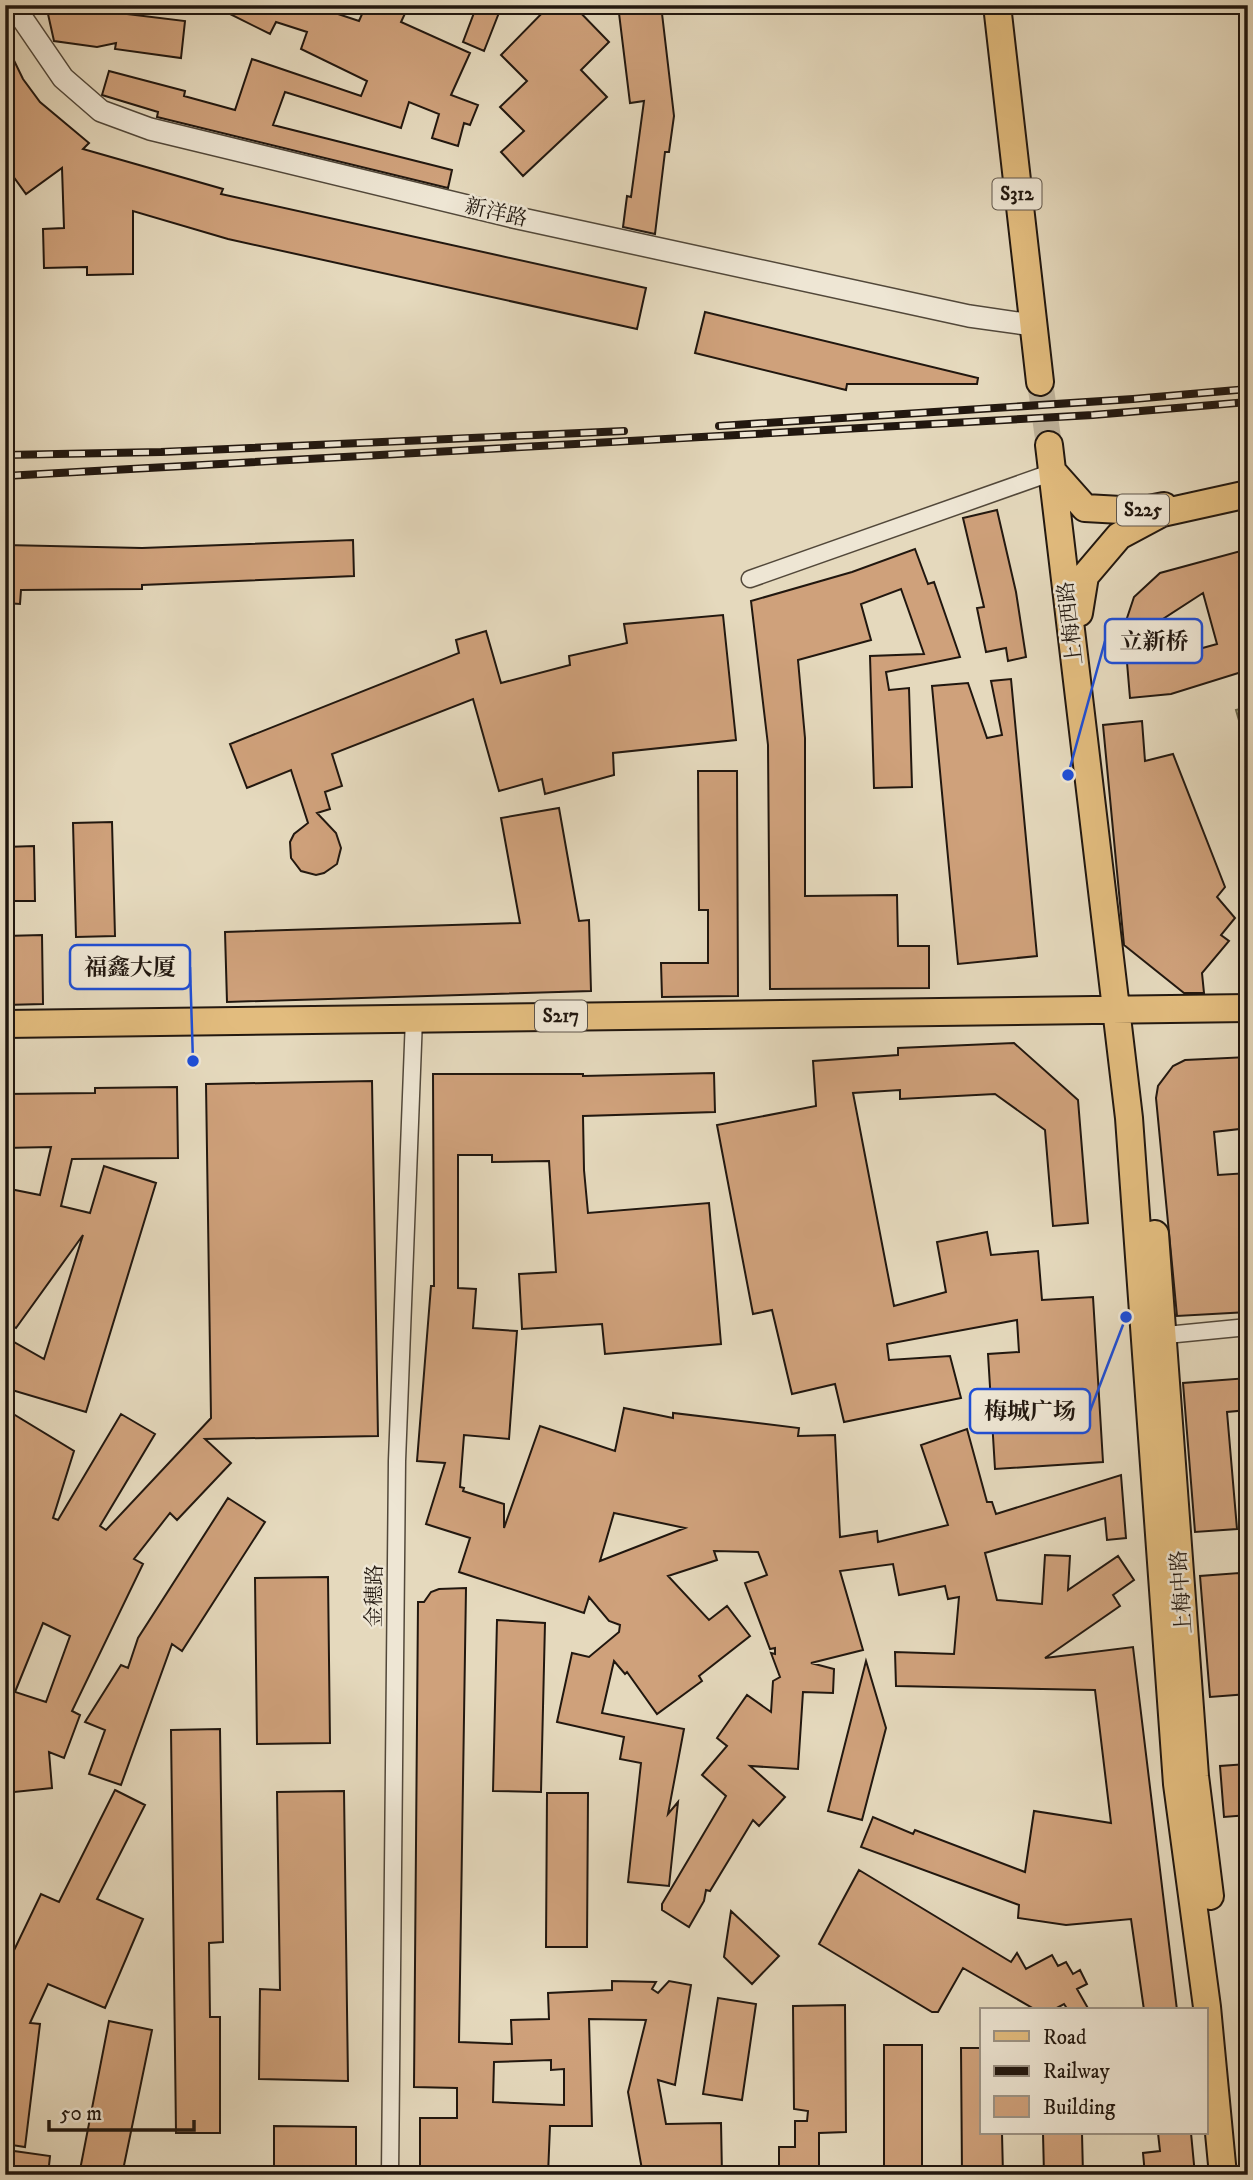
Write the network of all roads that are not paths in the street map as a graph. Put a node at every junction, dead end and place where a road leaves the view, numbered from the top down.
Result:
1 (13, 5) edge
2 (997, 5) edge
3 (1032, 325) junction
4 (1040, 382) tunnel mouth
5 (1049, 445) tunnel mouth
6 (1053, 472) junction
7 (1248, 492) edge
8 (750, 579) dead end
9 (1074, 650) junction
10 (1248, 1008) edge
11 (1125, 1009) junction
12 (414, 1018) junction
13 (5, 1024) edge
14 (1248, 1327) edge
15 (1155, 1336) junction
16 (1186, 1777) junction
17 (1207, 2008) edge
18 (1208, 2021) edge
19 (390, 2175) edge
20 (1223, 2175) edge
21 (1236, 2175) edge

1 - 3 street, 新洋路
2 - 3 main road, S312
3 - 4 main road, S312
5 - 6 main road, 上梅西路
6 - 7 main road, S225
6 - 8 street
6 - 9 main road, 上梅西路
7 - 9 main road
9 - 11 main road, 上梅西路
10 - 11 main road
11 - 12 main road, S217
11 - 15 main road, 上梅中路
12 - 13 main road, S217
12 - 19 street, 金穗路
14 - 15 street
15 - 16 main road, 上梅中路
16 - 17 main road, 上梅中路
16 - 21 main road, 上梅中路
18 - 20 main road, 上梅中路

